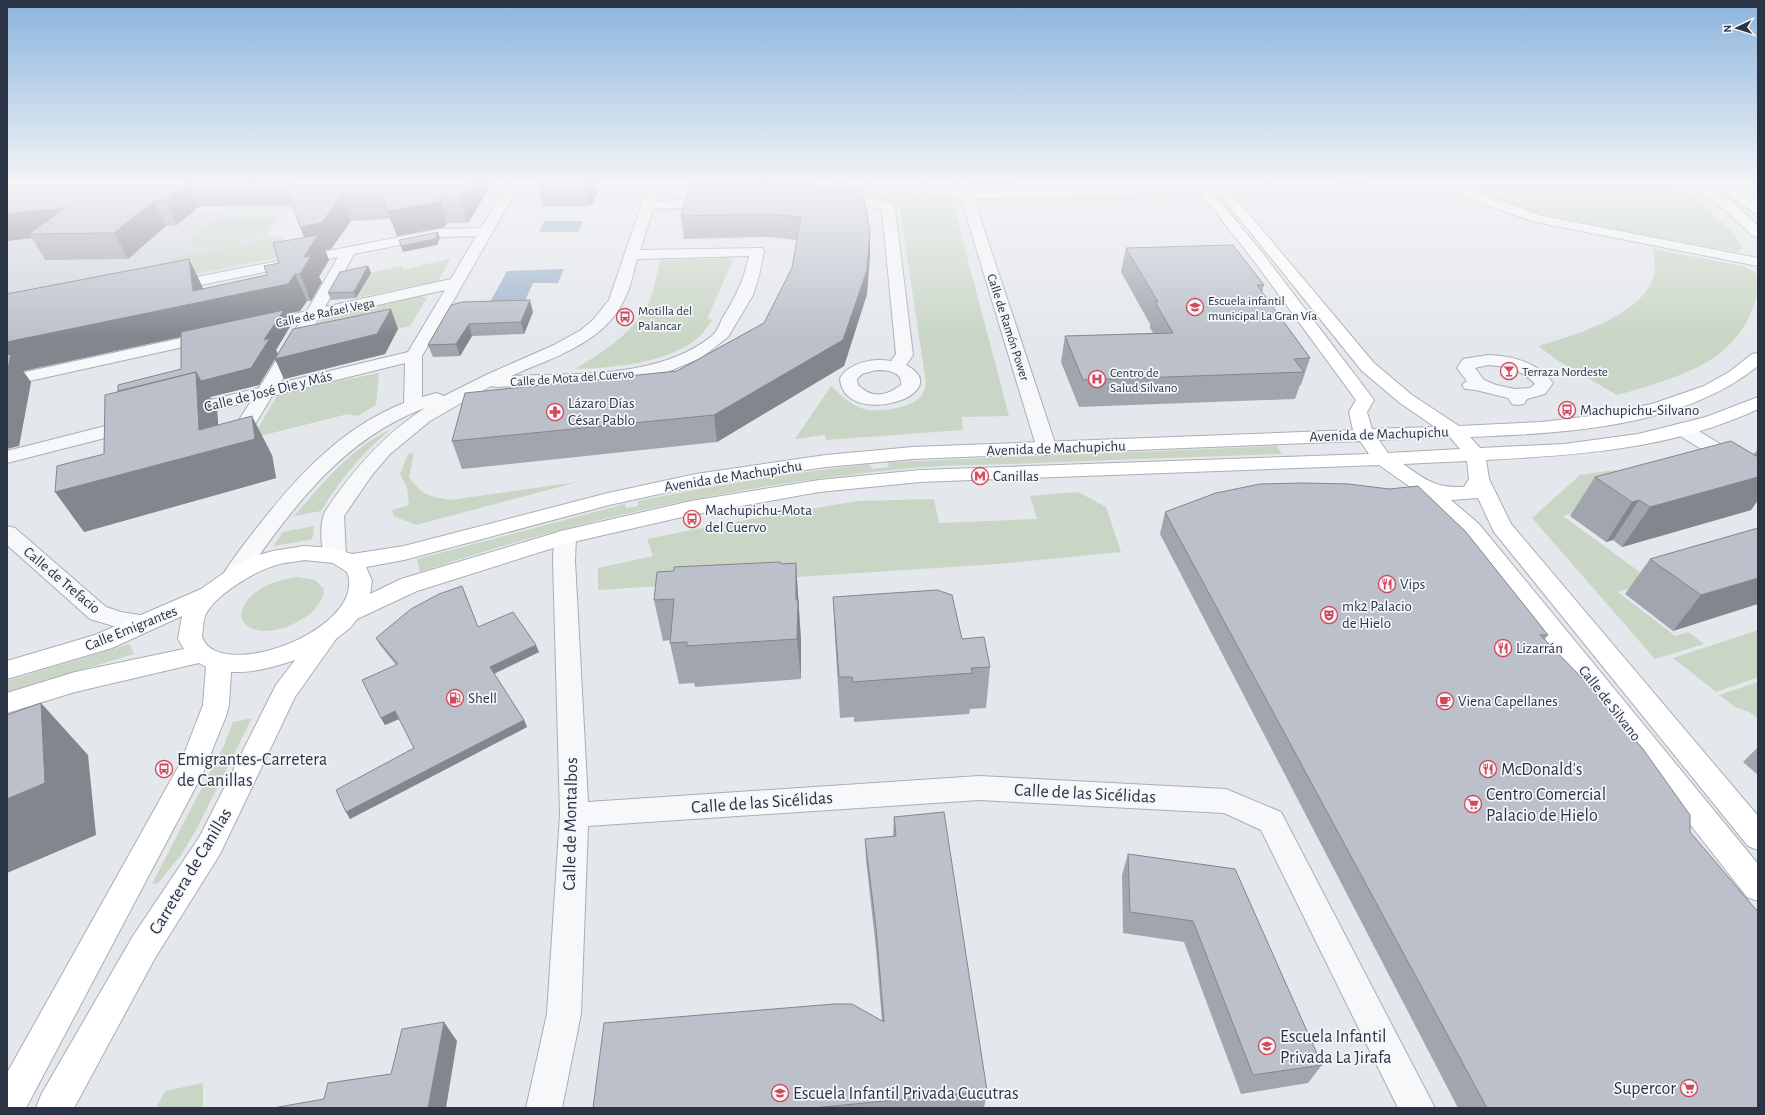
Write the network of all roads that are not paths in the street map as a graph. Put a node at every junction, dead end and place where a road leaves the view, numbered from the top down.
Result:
1 (435, 234) edge
2 (485, 234) edge
3 (640, 234) edge
4 (891, 234) edge
5 (980, 234) edge
6 (1243, 234) edge
7 (1253, 234) edge
8 (1616, 234) edge
9 (349, 251) junction
10 (632, 255) junction
11 (1758, 262) edge
12 (455, 283) junction
13 (160, 288) edge
14 (312, 315) junction
15 (414, 356) junction
16 (1758, 358) edge
17 (895, 367) dead end
18 (510, 370) junction
19 (7, 381) edge
20 (482, 383) junction
21 (1474, 384) joint
22 (267, 390) junction
23 (1406, 399) junction
24 (1365, 400) junction
25 (1758, 402) edge
26 (413, 406) junction
27 (1682, 429) junction
28 (1456, 432) junction
29 (1364, 434) junction
30 (237, 439) edge
31 (1047, 448) junction
32 (7, 457) edge
33 (1383, 459) junction
34 (1477, 467) junction
35 (1758, 475) edge
36 (1425, 488) junction
37 (7, 533) edge
38 (565, 537) junction
39 (342, 559) junction
40 (233, 576) junction
41 (208, 596) junction
42 (350, 613) junction
43 (145, 623) junction
44 (326, 636) junction
45 (210, 658) junction
46 (7, 670) edge
47 (7, 703) edge
48 (574, 815) junction
49 (1758, 837) edge
50 (1758, 887) edge
51 (7, 1108) edge
52 (54, 1108) edge
53 (544, 1108) edge
54 (1417, 1108) edge

1 - 9 street
2 - 12 street
3 - 10 street, Calle de Mota del Cuervo
4 - 17 street
5 - 31 street, Calle de Ramón Power
6 - 24 street
7 - 23 street
8 - 11 street
9 - 13 street
9 - 14 street
10 - 18 street, Calle de Mota del Cuervo
10 - 20 street, Calle de Mota del Cuervo
12 - 14 street, Calle de Rafael Vega
12 - 15 street
14 - 19 street, Calle de Rafael Vega
14 - 22 street
15 - 22 street, Calle de José Die y Más
15 - 26 street
16 - 28 street, Avenida de Machupichu
18 - 20 street, Calle de Mota del Cuervo
18 - 26 street, Calle de Mota del Cuervo
20 - 39 street, Calle de Mota del Cuervo
21 - 21 street
22 - 30 street
22 - 32 street, Calle de José Die y Más
23 - 24 street
23 - 28 street, Calle de Silvano
24 - 29 street
25 - 27 street, Avenida de Machupichu
26 - 40 street, Calle de Mota del Cuervo
27 - 34 street, Avenida de Machupichu
27 - 35 street
28 - 29 street, Avenida de Machupichu
28 - 34 street, Calle de Silvano
29 - 31 street, Avenida de Machupichu
29 - 33 street
31 - 39 street, Avenida de Machupichu
33 - 34 street, Avenida de Machupichu
33 - 36 street
33 - 38 street, Avenida de Machupichu
34 - 36 street
34 - 49 street, Calle de Silvano
36 - 50 street, Calle de Silvano
37 - 43 street, Calle de Trefacio
38 - 42 street, Avenida de Machupichu
38 - 48 street, Calle de Montalbos
39 - 40 street, Avenida de Machupichu
39 - 42 street
40 - 41 street, Avenida de Machupichu
41 - 43 street, Calle Emigrantes
41 - 45 street
42 - 44 street
43 - 46 street, Calle Emigrantes
44 - 45 street
44 - 52 street, Carretera de Canillas
45 - 47 street
45 - 51 street
48 - 53 street, Calle de Montalbos
48 - 54 street, Calle de las Sicélidas

